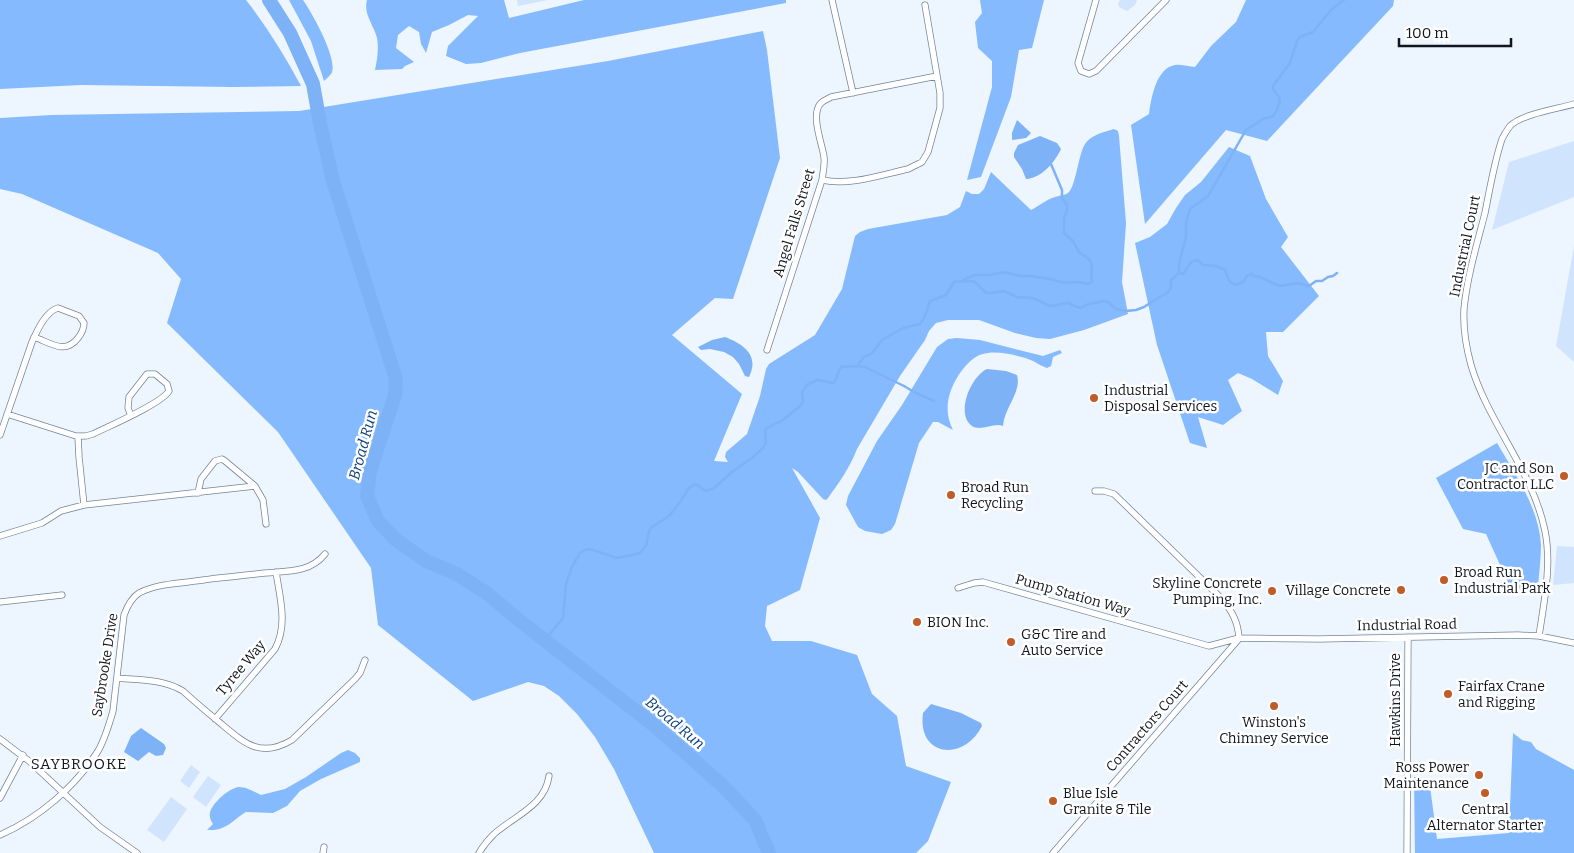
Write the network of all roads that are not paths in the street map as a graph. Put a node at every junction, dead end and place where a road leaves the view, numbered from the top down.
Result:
1 (832, 0) edge
2 (1096, 0) edge
3 (1166, 0) edge
4 (925, 5) dead end
5 (937, 76) junction
6 (852, 93) junction
7 (1574, 104) edge
8 (822, 180) junction
9 (34, 337) junction
10 (768, 350) dead end
11 (7, 414) junction
12 (131, 416) junction
13 (0, 436) edge
14 (78, 436) junction
15 (255, 486) junction
16 (1095, 491) dead end
17 (198, 493) junction
18 (84, 505) junction
19 (266, 524) dead end
20 (0, 536) edge
21 (325, 554) dead end
22 (276, 572) junction
23 (958, 588) dead end
24 (62, 595) dead end
25 (0, 602) edge
26 (1539, 636) junction
27 (1408, 637) junction
28 (1239, 638) junction
29 (1574, 643) edge
30 (365, 660) dead end
31 (117, 678) junction
32 (215, 719) junction
33 (0, 739) edge
34 (23, 755) junction
35 (549, 776) dead end
36 (62, 793) junction
37 (0, 798) edge
38 (2, 835) edge
39 (137, 853) edge
40 (479, 853) edge
41 (1053, 853) edge
42 (1407, 853) edge

1 - 6 street
2 - 3 street
4 - 5 street
5 - 6 street, Angel Falls Street
5 - 8 street
6 - 8 street, Angel Falls Street
7 - 26 street, Industrial Court
8 - 10 street, Angel Falls Street
9 - 9 street
9 - 11 street
11 - 13 street
11 - 14 street
12 - 12 street
12 - 14 street
14 - 18 street
15 - 17 street
15 - 17 street
15 - 19 street
16 - 28 street
17 - 18 street
18 - 20 street
21 - 22 street, Saybrooke Drive
22 - 31 street, Saybrooke Drive
22 - 32 street, Tyree Way
23 - 28 street, Pump Station Way
24 - 25 street
26 - 27 street, Industrial Road
26 - 29 street, Industrial Road
27 - 28 street, Industrial Road
27 - 42 street, Hawkins Drive
28 - 41 street, Contractors Court
30 - 32 street
31 - 32 street
31 - 36 street, Saybrooke Drive
33 - 34 street
34 - 36 street
34 - 37 street
35 - 40 street
36 - 38 street, Saybrooke Drive
36 - 39 street

